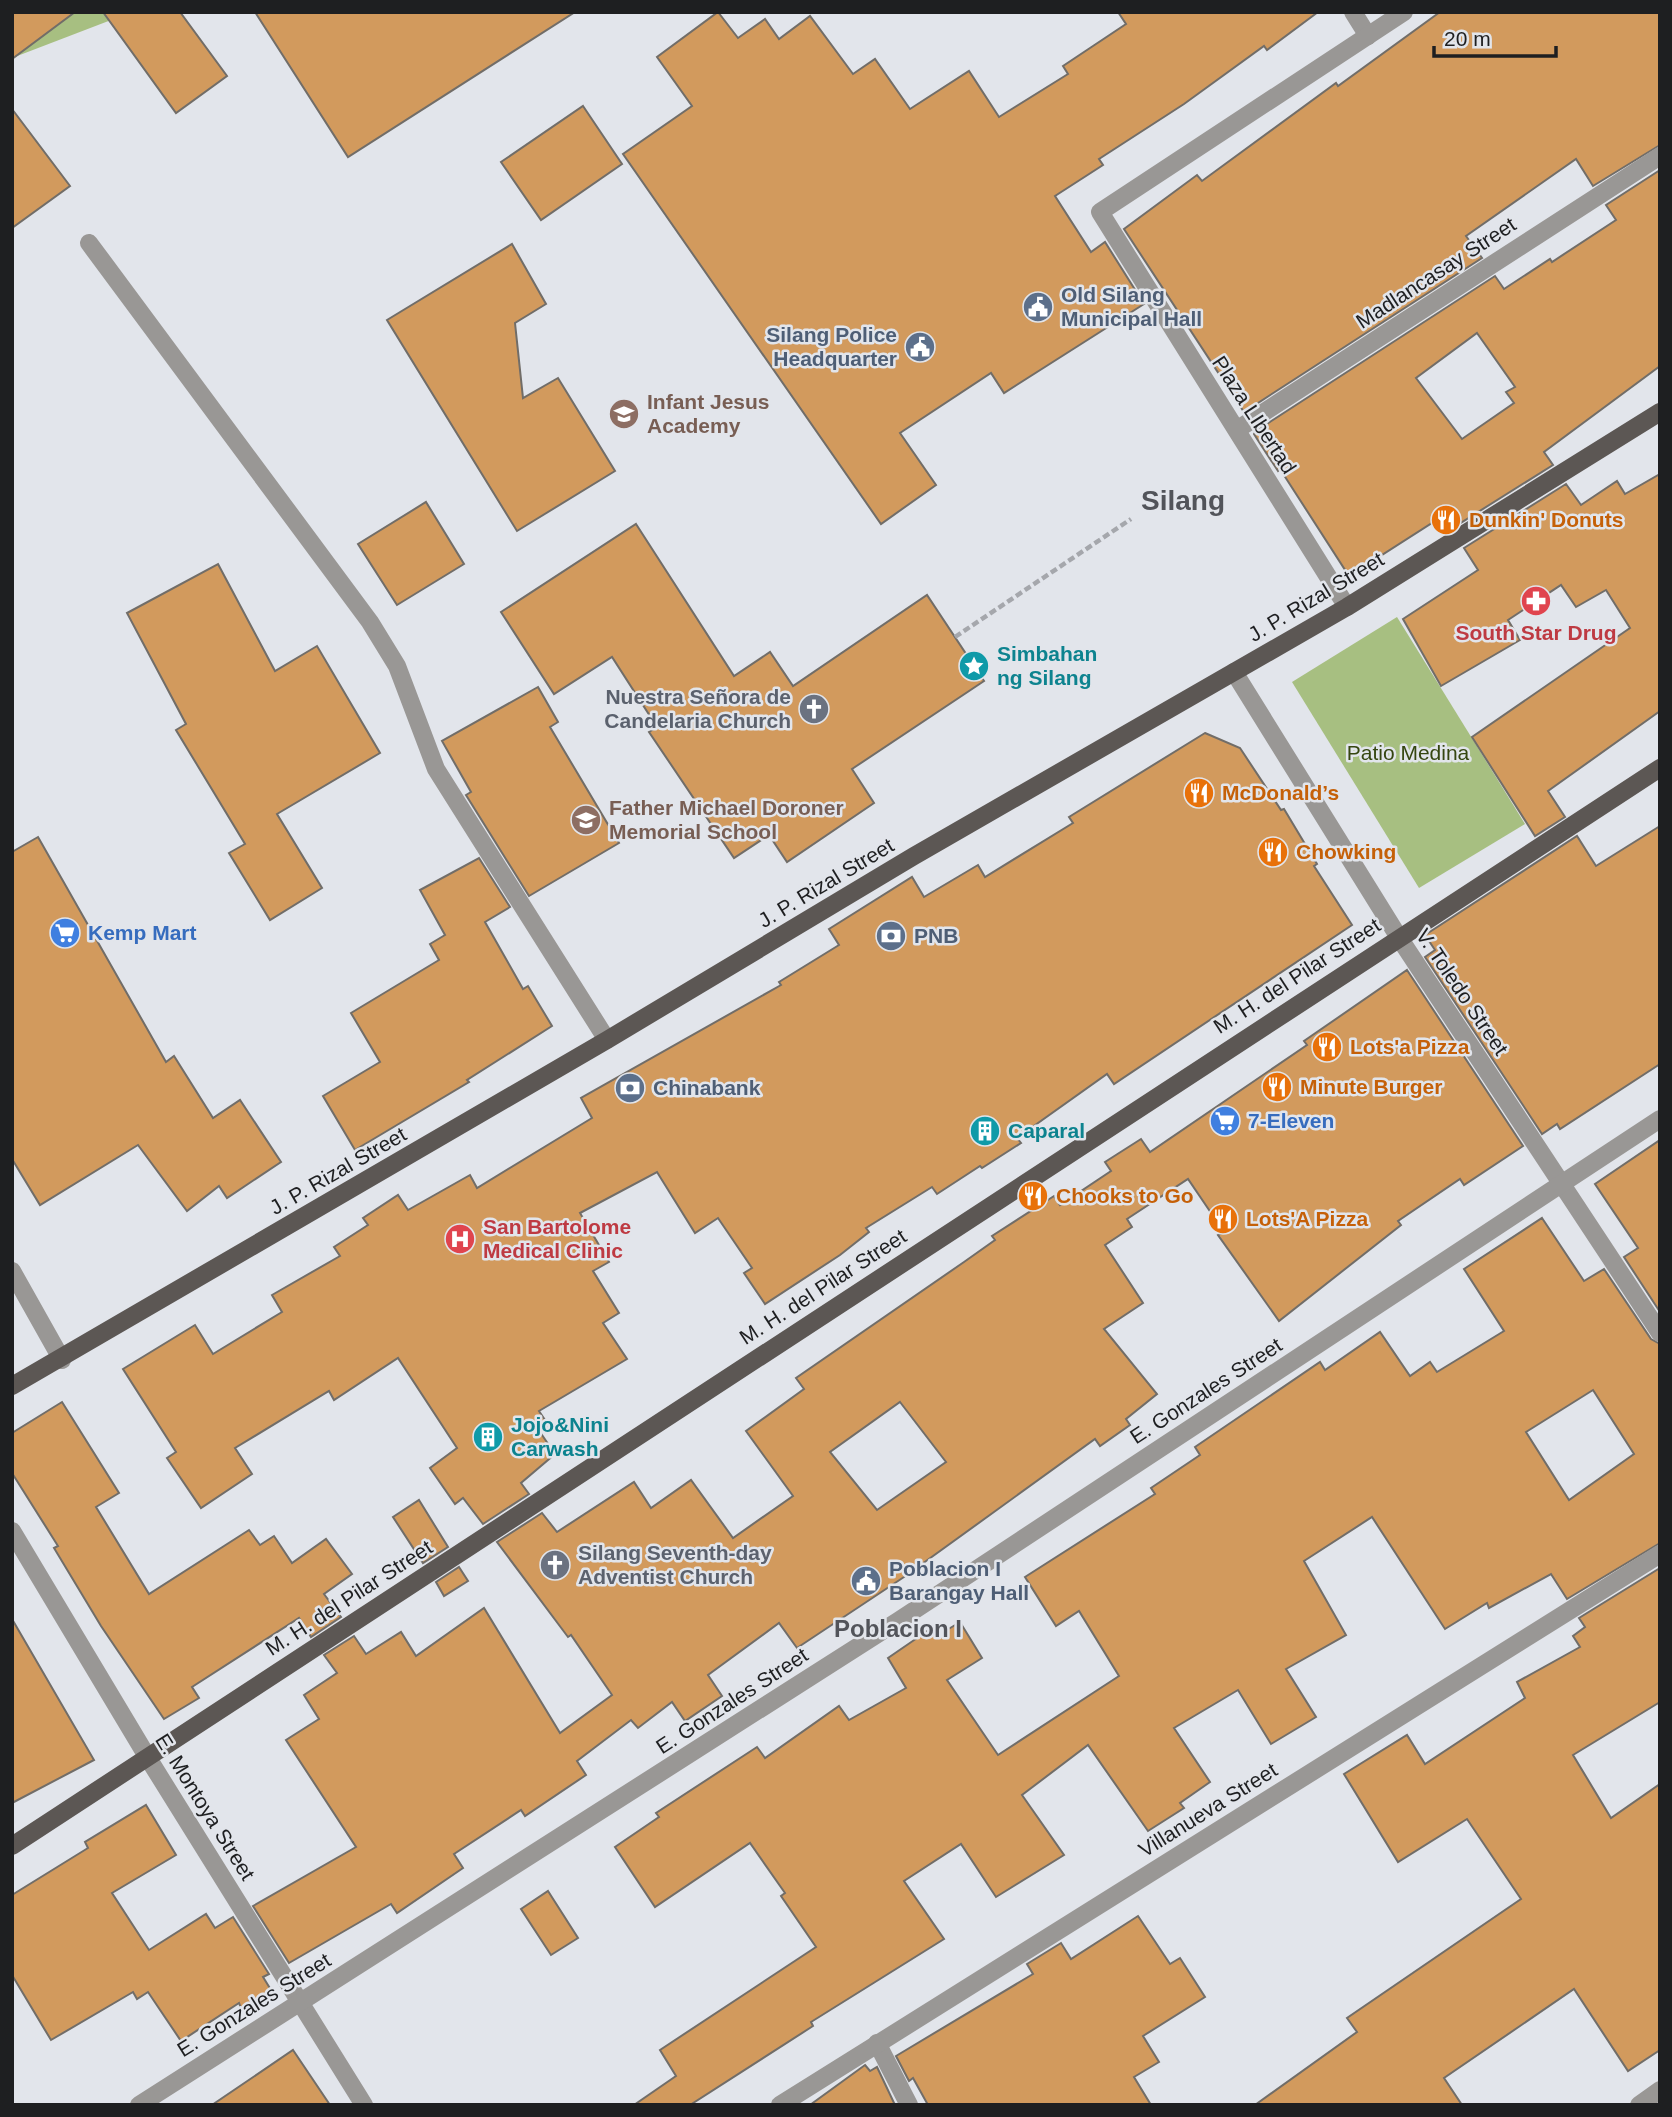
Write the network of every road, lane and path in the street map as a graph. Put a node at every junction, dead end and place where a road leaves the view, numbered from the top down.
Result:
1 (1353, 12) edge
2 (1404, 12) edge
3 (1368, 36) junction
4 (1660, 156) edge
5 (89, 243) dead end
6 (1660, 412) edge
7 (1238, 429) junction
8 (1131, 519) dead end
9 (1347, 607) junction
10 (955, 637) dead end
11 (1234, 672) junction
12 (1660, 768) edge
13 (1398, 936) junction
14 (607, 1040) junction
15 (1660, 1119) edge
16 (1562, 1183) junction
17 (12, 1271) edge
18 (1660, 1333) edge
19 (62, 1360) junction
20 (12, 1386) edge
21 (12, 1531) edge
22 (1660, 1554) edge
23 (148, 1758) junction
24 (12, 1846) edge
25 (299, 2003) junction
26 (877, 2043) junction
27 (1660, 2091) edge
28 (139, 2105) edge
29 (364, 2105) edge
30 (780, 2105) edge
31 (909, 2105) edge
32 (1639, 2105) edge

1 - 3 street
2 - 3 street
3 - 7 street, Plaza LIbertad
4 - 7 street, Madlancasay Street
5 - 14 street
6 - 9 main road, J. P. Rizal Street
7 - 9 street, Plaza LIbertad
8 - 10 path
9 - 11 main road, J. P. Rizal Street
11 - 13 street, V. Toledo Street
11 - 14 main road, J. P. Rizal Street
12 - 13 main road, M. H. del Pilar Street
13 - 16 street, V. Toledo Street
13 - 23 main road, M. H. del Pilar Street
14 - 19 main road, J. P. Rizal Street
15 - 16 street, E. Gonzales Street
16 - 18 street, V. Toledo Street
16 - 25 street, E. Gonzales Street
17 - 19 street
19 - 20 main road, J. P. Rizal Street
21 - 23 street, E. Montoya Street
22 - 26 street, Villanueva Street
23 - 24 main road, M. H. del Pilar Street
23 - 25 street, E. Montoya Street
25 - 28 street, E. Gonzales Street
25 - 29 street, E. Montoya Street
26 - 30 street, Villanueva Street
26 - 31 street
27 - 32 street

